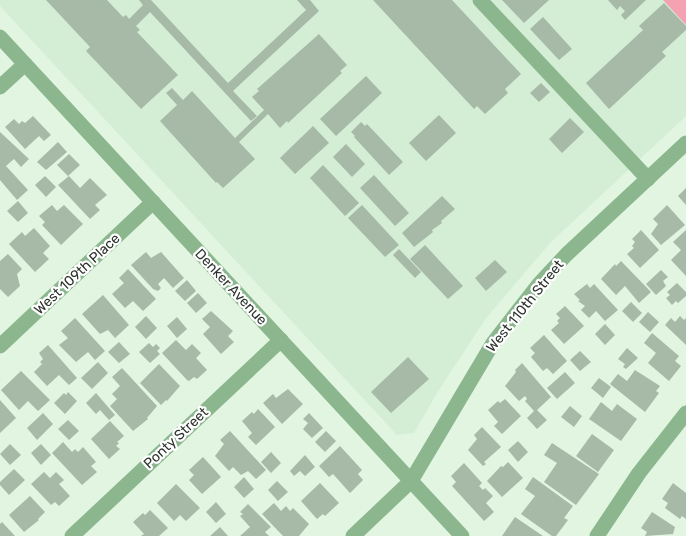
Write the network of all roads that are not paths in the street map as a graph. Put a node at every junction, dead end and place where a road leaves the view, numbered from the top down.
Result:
1 (480, 0) edge
2 (0, 37) edge
3 (25, 64) junction
4 (0, 87) edge
5 (686, 143) edge
6 (648, 179) junction
7 (153, 202) junction
8 (281, 340) junction
9 (0, 346) edge
10 (686, 413) edge
11 (411, 481) junction
12 (72, 536) edge
13 (353, 536) edge
14 (462, 536) edge
15 (596, 536) edge

1 - 6 street
2 - 3 street, Denker Avenue
3 - 4 street
3 - 7 street, Denker Avenue
5 - 6 street, West 110th Street
6 - 11 street, West 110th Street
7 - 8 street, Denker Avenue
7 - 9 street, West 109th Place
8 - 11 street, Denker Avenue
8 - 12 street, Ponty Street
10 - 15 street
11 - 13 street, West 110th Street
11 - 14 street, Denker Avenue

